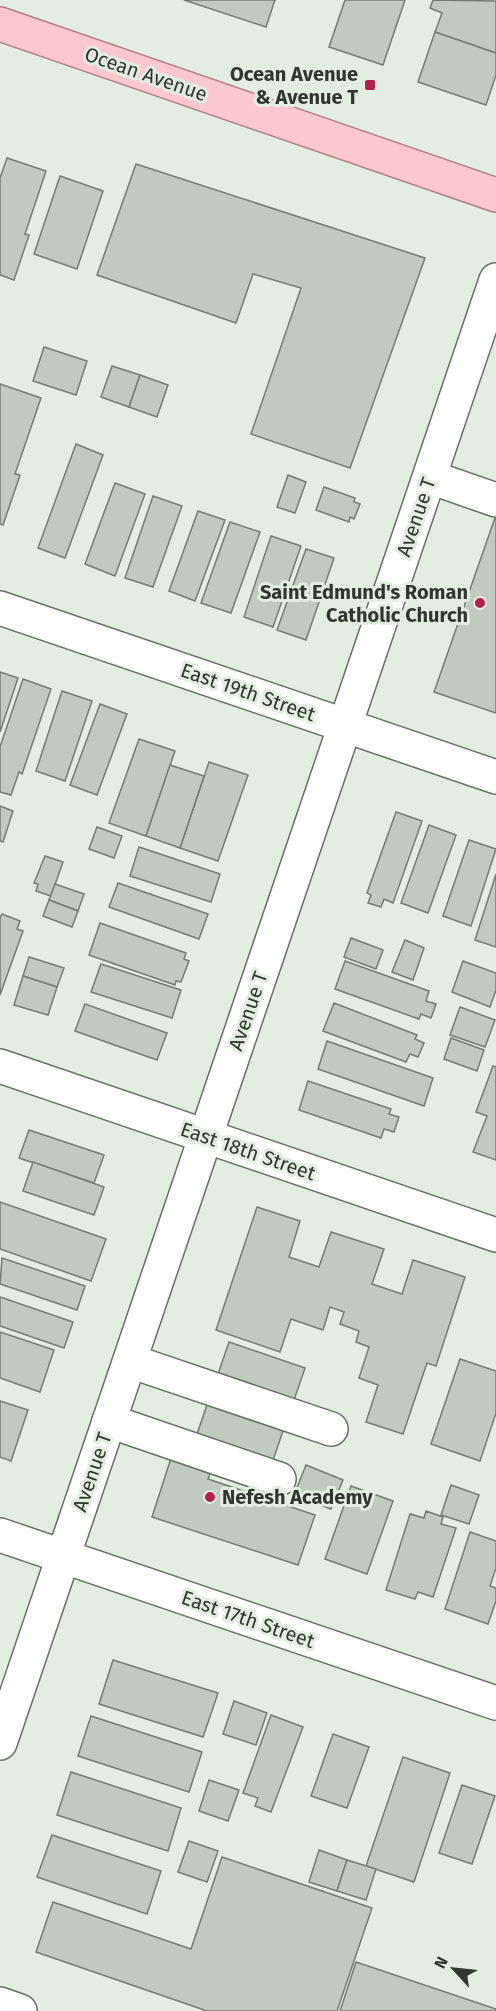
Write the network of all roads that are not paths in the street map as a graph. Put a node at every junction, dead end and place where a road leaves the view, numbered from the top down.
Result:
1 (0, 24) edge
2 (496, 195) edge
3 (496, 280) edge
4 (430, 477) junction
5 (496, 500) edge
6 (0, 608) edge
7 (344, 725) junction
8 (496, 777) edge
9 (0, 1066) edge
10 (206, 1136) junction
11 (496, 1235) edge
12 (130, 1361) junction
13 (110, 1421) junction
14 (331, 1429) dead end
15 (279, 1479) dead end
16 (0, 1535) edge
17 (63, 1556) junction
18 (496, 1703) edge
19 (0, 1743) edge
20 (0, 2004) edge
21 (20, 2011) edge

1 - 2 main road, Ocean Avenue
3 - 4 street, Avenue T
4 - 5 street
4 - 7 street, Avenue T
6 - 7 street, East 19th Street
7 - 8 street, East 19th Street
7 - 10 street, Avenue T
9 - 10 street, East 18th Street
10 - 11 street, East 18th Street
10 - 12 street, Avenue T
12 - 13 street, Avenue T
12 - 14 street
13 - 15 street
13 - 17 street, Avenue T
16 - 17 street, East 17th Street
17 - 18 street, East 17th Street
17 - 19 street, Avenue T
20 - 21 street

